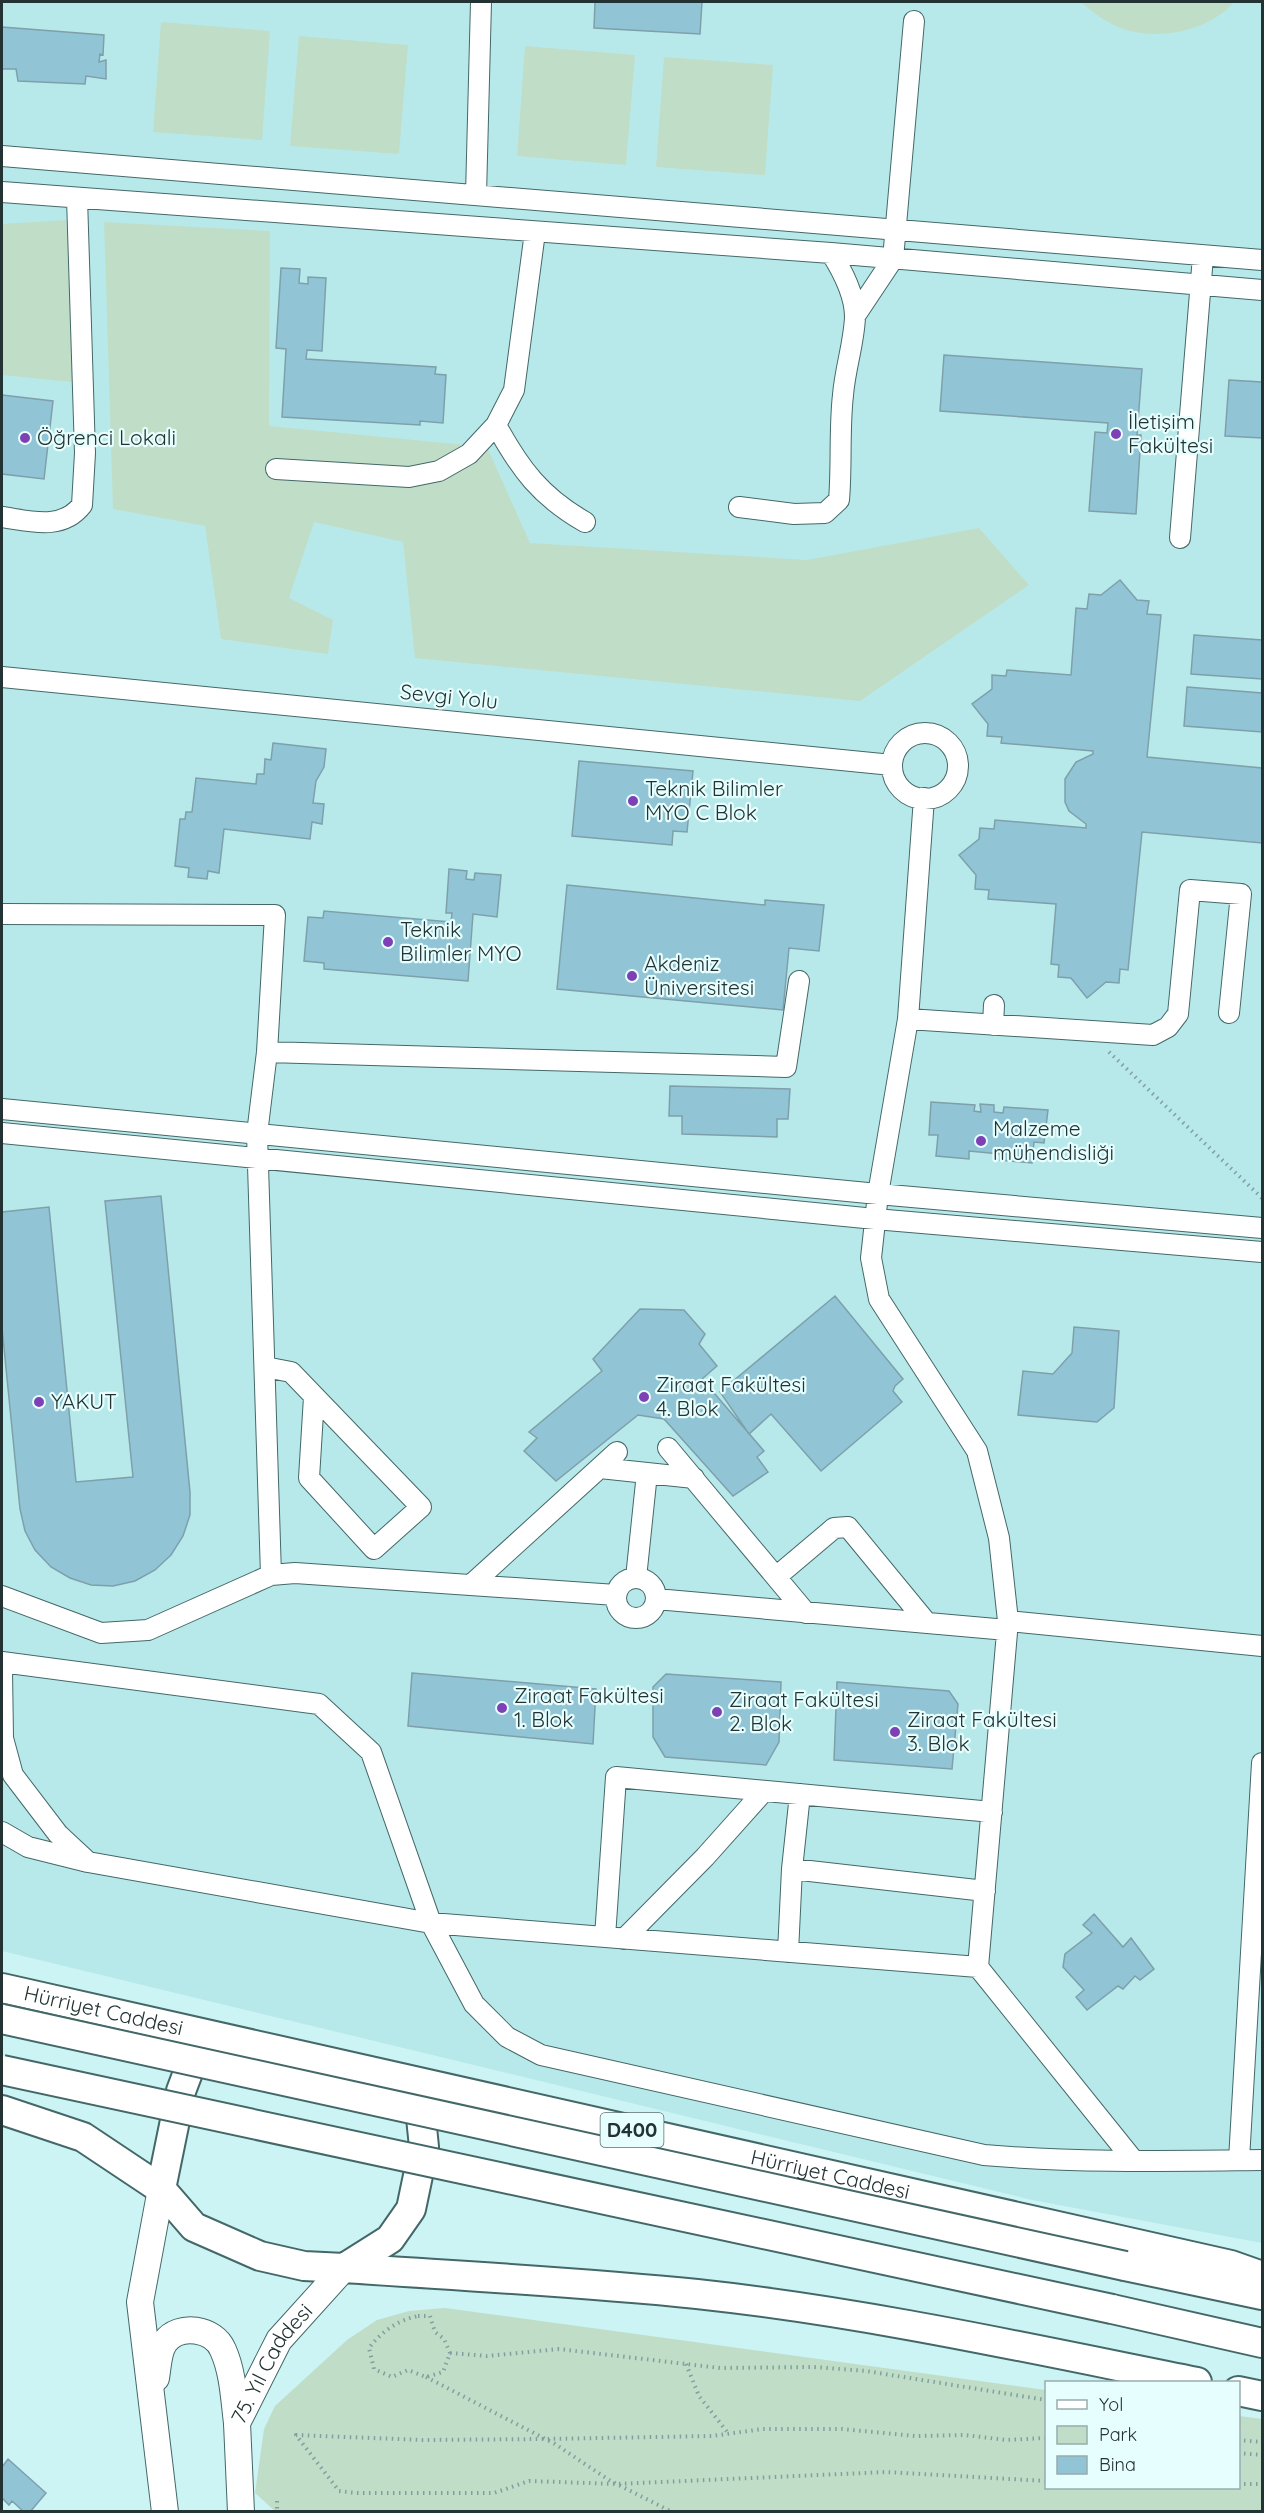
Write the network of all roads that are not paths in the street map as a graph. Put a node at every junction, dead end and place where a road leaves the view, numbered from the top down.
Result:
1 (481, 2) edge
2 (914, 21) dead end
3 (2, 156) edge
4 (2, 192) edge
5 (476, 195) junction
6 (77, 198) junction
7 (896, 230) junction
8 (535, 232) junction
9 (831, 253) junction
10 (1203, 255) junction
11 (893, 259) junction
12 (1263, 261) edge
13 (1201, 285) junction
14 (1263, 290) edge
15 (855, 316) junction
16 (496, 425) junction
17 (276, 469) dead end
18 (739, 507) dead end
19 (2, 517) edge
20 (585, 522) dead end
21 (1180, 538) dead end
22 (2, 677) edge
23 (892, 765) junction
24 (924, 798) junction
25 (2, 914) edge
26 (799, 981) dead end
27 (994, 1005) dead end
28 (1229, 1013) dead end
29 (908, 1019) junction
30 (993, 1025) junction
31 (267, 1052) junction
32 (2, 1109) edge
33 (2, 1132) edge
34 (256, 1134) junction
35 (258, 1157) junction
36 (878, 1194) junction
37 (875, 1219) junction
38 (1263, 1228) edge
39 (1263, 1252) edge
40 (265, 1367) junction
41 (314, 1397) junction
42 (668, 1448) dead end
43 (617, 1452) dead end
44 (600, 1468) junction
45 (647, 1473) junction
46 (693, 1478) junction
47 (271, 1575) junction
48 (776, 1577) junction
49 (636, 1578) junction
50 (472, 1584) junction
51 (616, 1594) junction
52 (2, 1596) edge
53 (656, 1599) junction
54 (806, 1613) junction
55 (927, 1623) junction
56 (1008, 1625) junction
57 (1263, 1646) edge
58 (2, 1662) edge
59 (2, 1671) edge
60 (1263, 1763) edge
61 (764, 1791) junction
62 (800, 1794) junction
63 (992, 1812) junction
64 (2, 1832) edge
65 (88, 1862) junction
66 (792, 1869) junction
67 (985, 1891) junction
68 (431, 1923) junction
69 (614, 1938) junction
70 (788, 1952) junction
71 (978, 1967) junction
72 (2, 1988) edge
73 (2, 2019) edge
74 (203, 2034) junction
75 (2, 2070) edge
76 (398, 2077) junction
77 (2, 2109) edge
78 (1239, 2160) junction
79 (1263, 2160) edge
80 (1134, 2161) junction
81 (161, 2189) junction
82 (344, 2268) junction
83 (1263, 2276) edge
84 (1263, 2295) edge
85 (1263, 2343) edge
86 (1192, 2381) edge
87 (1240, 2391) edge
88 (1263, 2396) edge
89 (152, 2400) junction
90 (237, 2423) junction
91 (165, 2511) edge
92 (241, 2511) edge

1 - 5 street
2 - 7 street
3 - 5 street
4 - 6 street
5 - 7 street
6 - 8 street
6 - 19 street
7 - 10 street
7 - 11 street
8 - 9 street
8 - 16 street
9 - 11 street
9 - 15 street
10 - 12 street
10 - 13 street
11 - 13 street
11 - 15 street
13 - 14 street
13 - 21 street
15 - 18 street
16 - 17 street
16 - 20 street
22 - 23 street, Sevgi Yolu
23 - 24 street
23 - 24 street
24 - 29 street
25 - 31 street
26 - 31 street
27 - 30 street
28 - 30 street
29 - 30 street
29 - 36 street
31 - 34 street
32 - 34 street
33 - 35 street
34 - 35 street
34 - 36 street
35 - 37 street
35 - 40 street
36 - 37 street
36 - 38 street
37 - 39 street
37 - 56 street
40 - 41 street
40 - 47 street
41 - 41 street
42 - 46 street
43 - 44 street
44 - 45 street
44 - 50 street
45 - 46 street
45 - 49 street
46 - 48 street
47 - 50 street
47 - 52 street
48 - 54 street
48 - 55 street
49 - 51 street
49 - 53 street
50 - 51 street
51 - 53 street
53 - 54 street
54 - 55 street
55 - 56 street
56 - 57 street
56 - 63 street
58 - 68 street
59 - 65 street
60 - 78 street
61 - 62 street
61 - 69 street
61 - 69 street
62 - 63 street
62 - 66 street
63 - 67 street
64 - 65 street
65 - 68 street
66 - 67 street
66 - 70 street
67 - 71 street
68 - 69 street
68 - 80 street
69 - 70 street
70 - 71 street
71 - 80 street
72 - 74 highway, Hürriyet Caddesi / D400
73 - 84 highway, bridge
74 - 76 highway, Hürriyet Caddesi / D400
74 - 81 highway, Hürriyet Caddesi
75 - 85 highway, bridge
76 - 82 highway
76 - 83 highway, Hürriyet Caddesi / D400
77 - 81 highway
78 - 79 street
78 - 80 street
81 - 82 highway
81 - 89 main road
82 - 86 highway
82 - 90 main road, 75. Yıl Caddesi
87 - 88 highway
89 - 90 main road
89 - 91 main road
90 - 92 main road, 75. Yıl Caddesi

